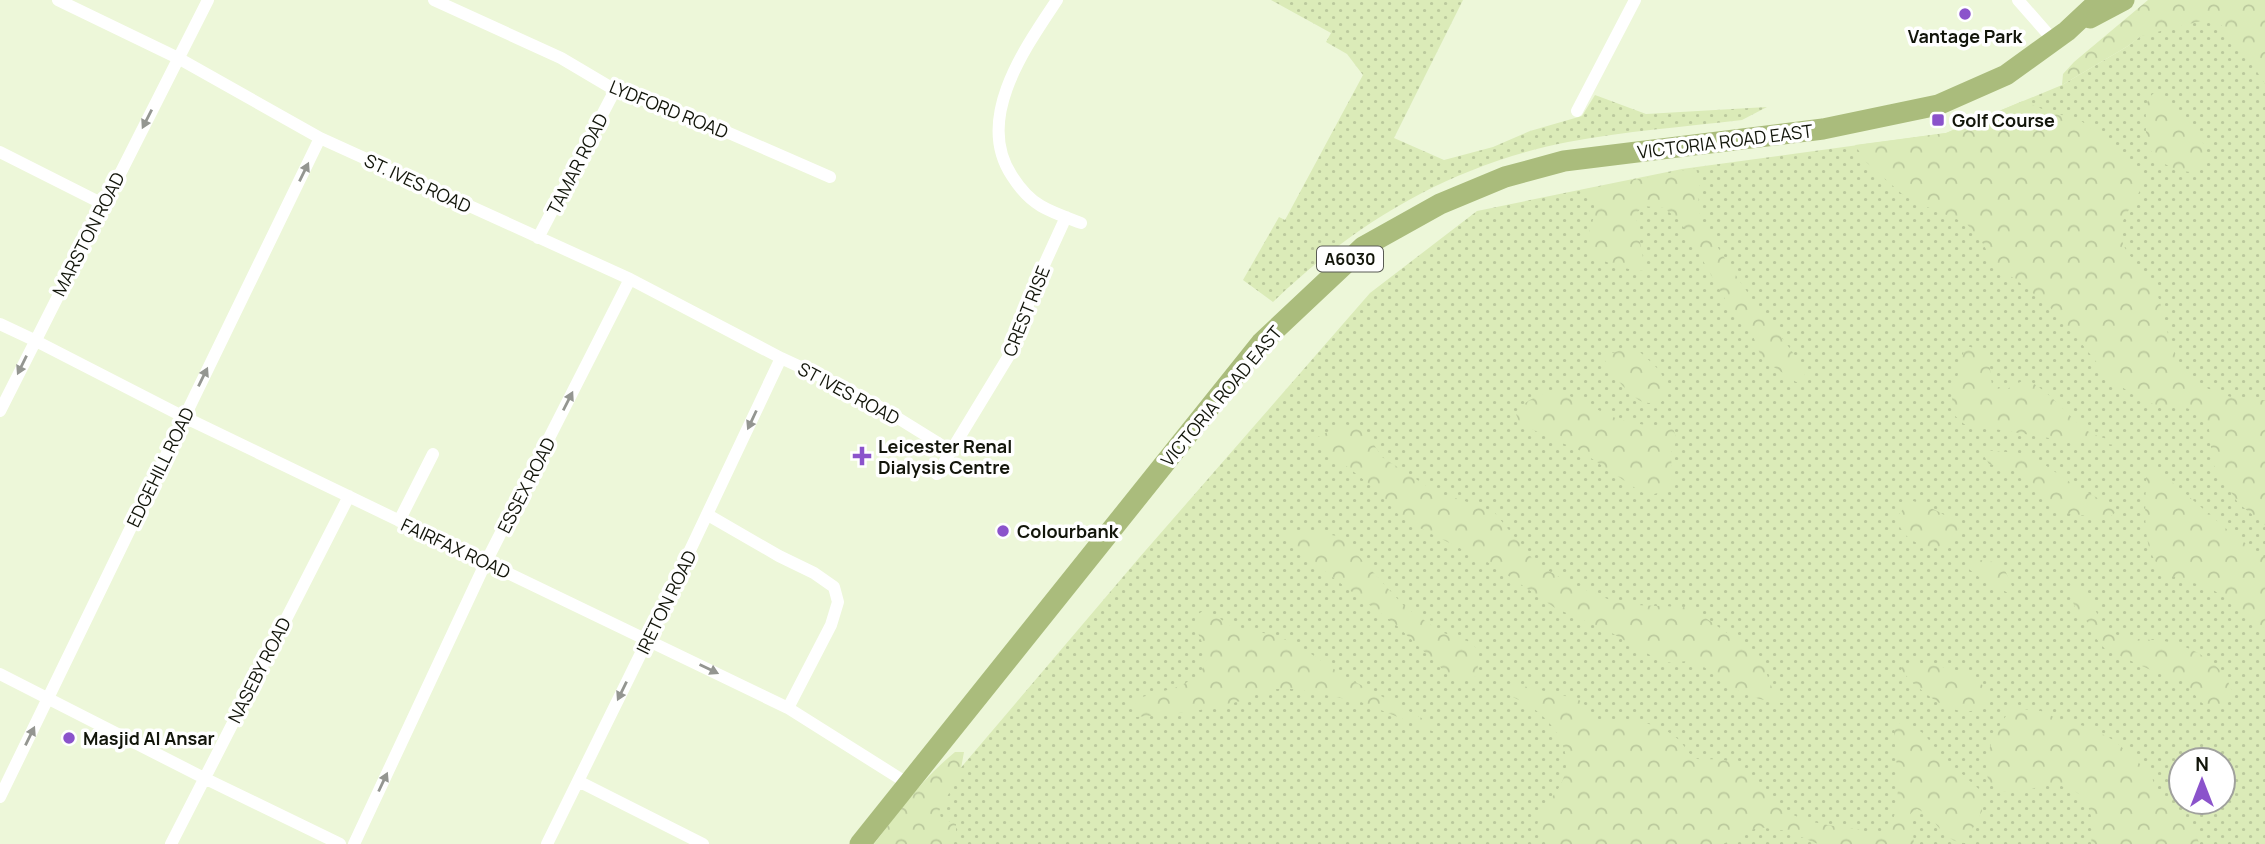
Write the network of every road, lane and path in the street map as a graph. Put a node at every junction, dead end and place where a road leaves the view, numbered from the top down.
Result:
1 (58, 0) edge
2 (208, 0) edge
3 (433, 0) edge
4 (1057, 0) edge
5 (1635, 0) edge
6 (2018, 0) edge
7 (2100, 0) edge
8 (2124, 0) edge
9 (2060, 36) junction
10 (178, 58) junction
11 (615, 90) junction
12 (1577, 111) dead end
13 (320, 138) junction
14 (0, 152) edge
15 (830, 177) dead end
16 (103, 204) junction
17 (1066, 217) junction
18 (1081, 223) dead end
19 (538, 238) junction
20 (630, 279) junction
21 (0, 324) edge
22 (34, 340) junction
23 (781, 358) junction
24 (0, 411) edge
25 (184, 417) junction
26 (951, 451) junction
27 (433, 454) dead end
28 (937, 474) dead end
29 (349, 496) junction
30 (708, 515) junction
31 (399, 521) junction
32 (486, 562) junction
33 (648, 639) junction
34 (0, 674) edge
35 (48, 699) junction
36 (789, 708) junction
37 (204, 778) junction
38 (578, 781) junction
39 (907, 783) junction
40 (0, 797) edge
41 (171, 844) edge
42 (340, 844) edge
43 (354, 844) edge
44 (547, 844) edge
45 (703, 844) edge
46 (860, 844) edge

1 - 10 street, ST. IVES ROAD
2 - 10 street
3 - 11 street, LYDFORD ROAD
4 - 17 street
5 - 12 street
6 - 9 street
7 - 9 highway, VICTORIA ROAD EAST / A6030
8 - 9 highway, VICTORIA ROAD EAST / A6030
9 - 39 highway, VICTORIA ROAD EAST / A6030
10 - 13 street, ST. IVES ROAD
10 -> 16 street, MARSTON ROAD
11 - 15 street, LYDFORD ROAD
11 - 19 street, TAMAR ROAD
13 - 19 street, ST. IVES ROAD
25 -> 13 street, EDGEHILL ROAD
14 - 16 street
16 - 22 street, MARSTON ROAD
17 - 18 street
17 - 26 street, CREST RISE
19 - 20 street, ST. IVES ROAD
20 - 23 street, ST. IVES ROAD
32 -> 20 street, ESSEX ROAD
21 - 22 street, FAIRFAX ROAD
22 -> 24 street, MARSTON ROAD
22 - 25 street, FAIRFAX ROAD
23 - 26 street, ST IVES ROAD
23 -> 30 street, IRETON ROAD
25 - 29 street, FAIRFAX ROAD
25 - 35 street, EDGEHILL ROAD
26 - 28 street, CREST RISE
27 - 31 street
29 - 31 street, FAIRFAX ROAD
29 - 37 street, NASEBY ROAD
30 - 33 street, IRETON ROAD
30 - 36 street
31 - 32 street, FAIRFAX ROAD
32 - 33 street, FAIRFAX ROAD
43 -> 32 street, ESSEX ROAD
33 -> 36 street, FAIRFAX ROAD
33 -> 38 street, IRETON ROAD
34 - 35 street
35 - 37 street
40 -> 35 street, EDGEHILL ROAD
36 - 39 street, FAIRFAX ROAD
37 - 41 street, NASEBY ROAD
37 - 42 street
38 - 44 street, IRETON ROAD
38 - 45 street
39 - 46 highway, VICTORIA ROAD EAST / A6030

